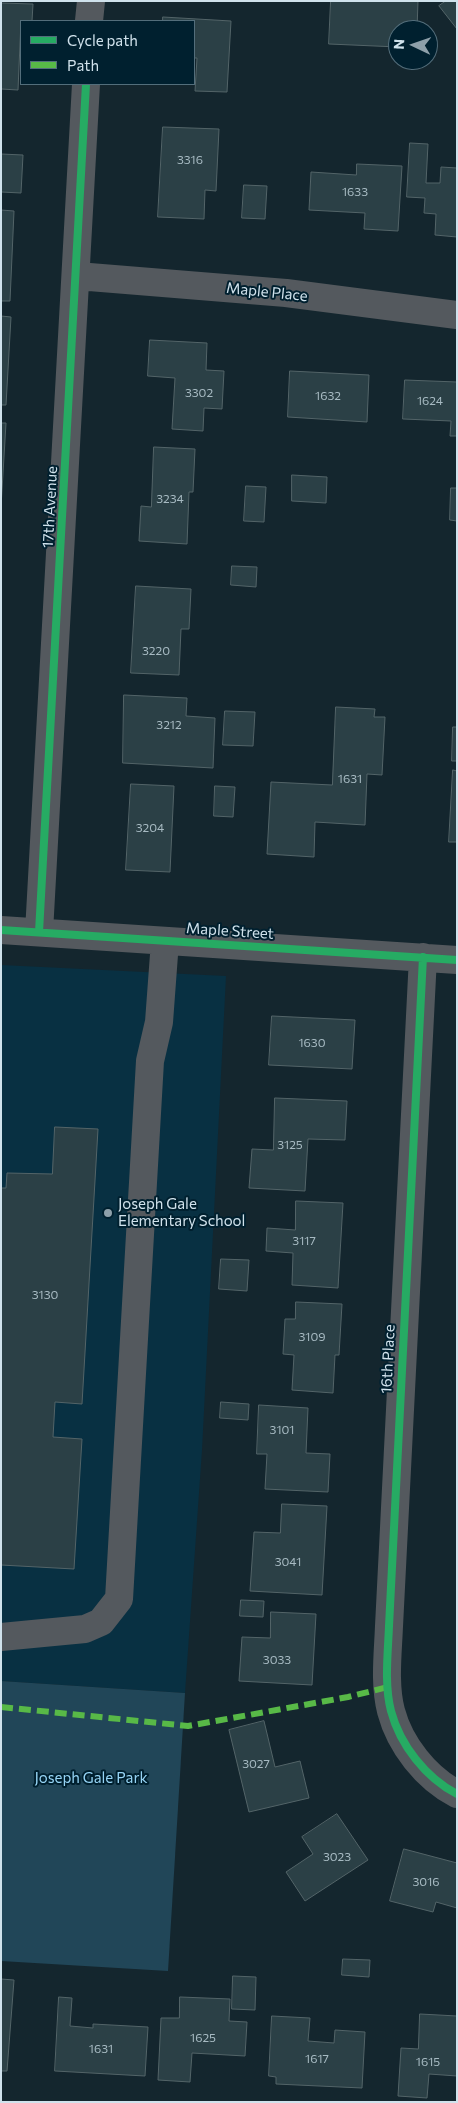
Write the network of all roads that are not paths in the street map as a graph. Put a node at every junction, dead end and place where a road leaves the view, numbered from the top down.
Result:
1 (91, 1) edge
2 (89, 20) edge
3 (86, 85) edge
4 (77, 276) junction
5 (457, 315) edge
6 (1, 930) edge
7 (39, 932) junction
8 (165, 941) junction
9 (423, 958) junction
10 (457, 960) edge
11 (1, 1637) edge
12 (457, 1794) edge

1 - 2 street
3 - 4 street, 17th Avenue
4 - 5 street, Maple Place
4 - 7 street, 17th Avenue
6 - 7 street, Maple Street
7 - 8 street, Maple Street
8 - 9 street, Maple Street
8 - 11 street
9 - 10 street, Maple Street
9 - 12 street, 16th Place

